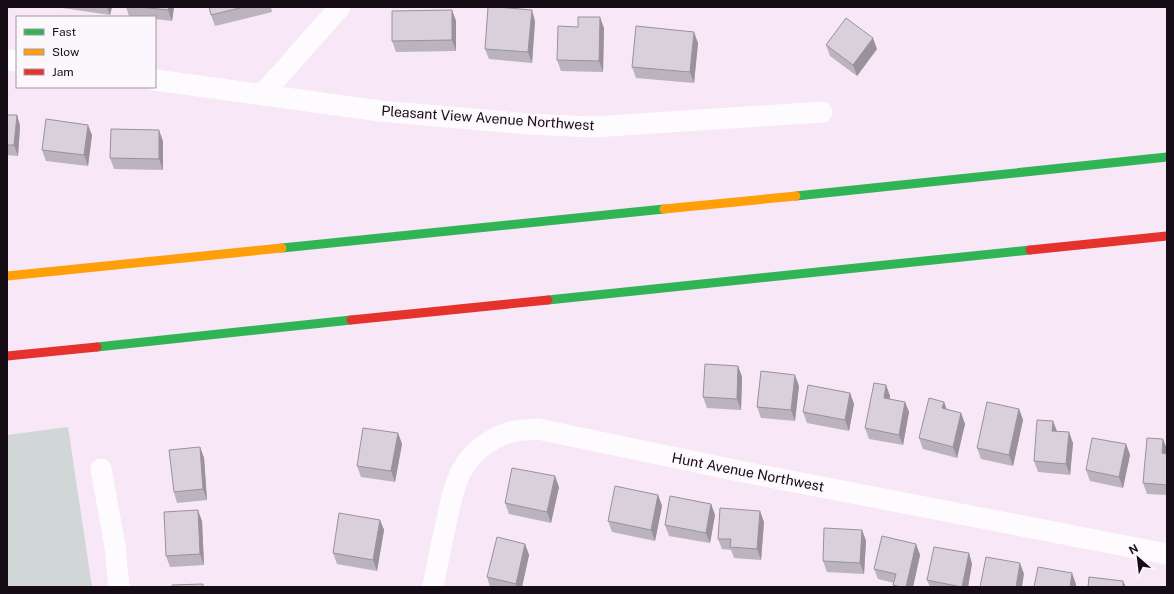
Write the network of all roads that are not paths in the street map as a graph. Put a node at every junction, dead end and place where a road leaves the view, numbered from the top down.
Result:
1 (340, 7) edge
2 (156, 80) edge
3 (262, 95) junction
4 (822, 112) dead end
5 (1167, 157) edge
6 (1167, 236) edge
7 (7, 276) edge
8 (7, 356) edge
9 (101, 469) dead end
10 (1167, 554) edge
11 (119, 587) edge
12 (433, 587) edge

1 - 3 street
2 - 3 street, Pleasant View Avenue Northwest
3 - 4 street, Pleasant View Avenue Northwest
5 - 7 highway
6 - 8 highway
9 - 11 street
10 - 12 street, Hunt Avenue Northwest

